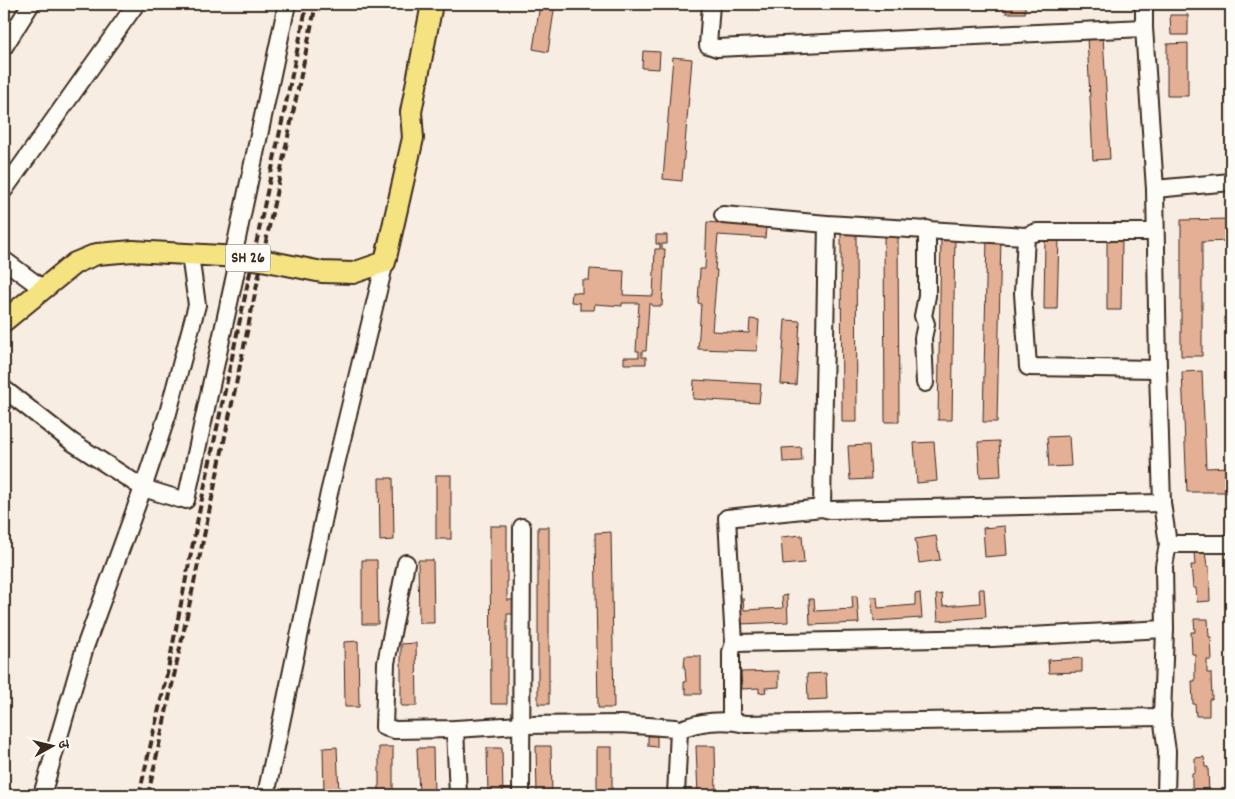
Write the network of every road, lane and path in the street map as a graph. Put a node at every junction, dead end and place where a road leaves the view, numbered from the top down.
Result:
1 (31, 4) edge
2 (136, 4) edge
3 (287, 4) edge
4 (432, 4) edge
5 (446, 4) edge
6 (711, 4) edge
7 (1144, 4) edge
8 (1144, 28) junction
9 (4, 47) edge
10 (413, 138) junction
11 (1231, 182) edge
12 (1155, 189) junction
13 (4, 190) edge
14 (723, 215) dead end
15 (827, 224) junction
16 (927, 229) junction
17 (1155, 232) junction
18 (1026, 236) junction
19 (190, 255) junction
20 (236, 257) junction
21 (4, 260) edge
22 (385, 262) junction
23 (43, 289) junction
24 (4, 321) edge
25 (1158, 370) junction
26 (925, 383) dead end
27 (4, 389) edge
28 (143, 488) junction
29 (1162, 503) junction
30 (822, 508) junction
31 (522, 527) dead end
32 (1168, 544) junction
33 (1231, 544) edge
34 (406, 563) dead end
35 (1165, 629) junction
36 (734, 643) junction
37 (1162, 717) junction
38 (731, 720) junction
39 (521, 725) junction
40 (454, 729) junction
41 (679, 730) junction
42 (42, 795) edge
43 (266, 795) edge
44 (458, 795) edge
45 (520, 795) edge
46 (676, 795) edge
47 (1166, 795) edge

1 - 9 street
2 - 13 street
3 - 20 street
4 - 10 main road
5 - 10 main road
6 - 8 street
7 - 8 street
8 - 12 street
10 - 22 main road
11 - 12 street
12 - 17 street
14 - 15 street
15 - 16 street
15 - 30 street
16 - 18 street
16 - 26 street
17 - 18 street
17 - 25 street
18 - 25 street
19 - 20 main road, SH 26
19 - 23 main road, SH 26
19 - 28 street
20 - 22 main road, SH 26
20 - 28 street
21 - 23 street
22 - 43 street
23 - 24 main road, SH 26
25 - 29 street
27 - 28 street
28 - 42 street
29 - 30 street
29 - 32 street
30 - 36 street
31 - 39 street
32 - 33 street
32 - 35 street
34 - 40 street
35 - 36 street
35 - 37 street
36 - 38 street
37 - 38 street
37 - 47 street
38 - 41 street
39 - 40 street
39 - 41 street
39 - 45 street
40 - 44 street
41 - 46 street

